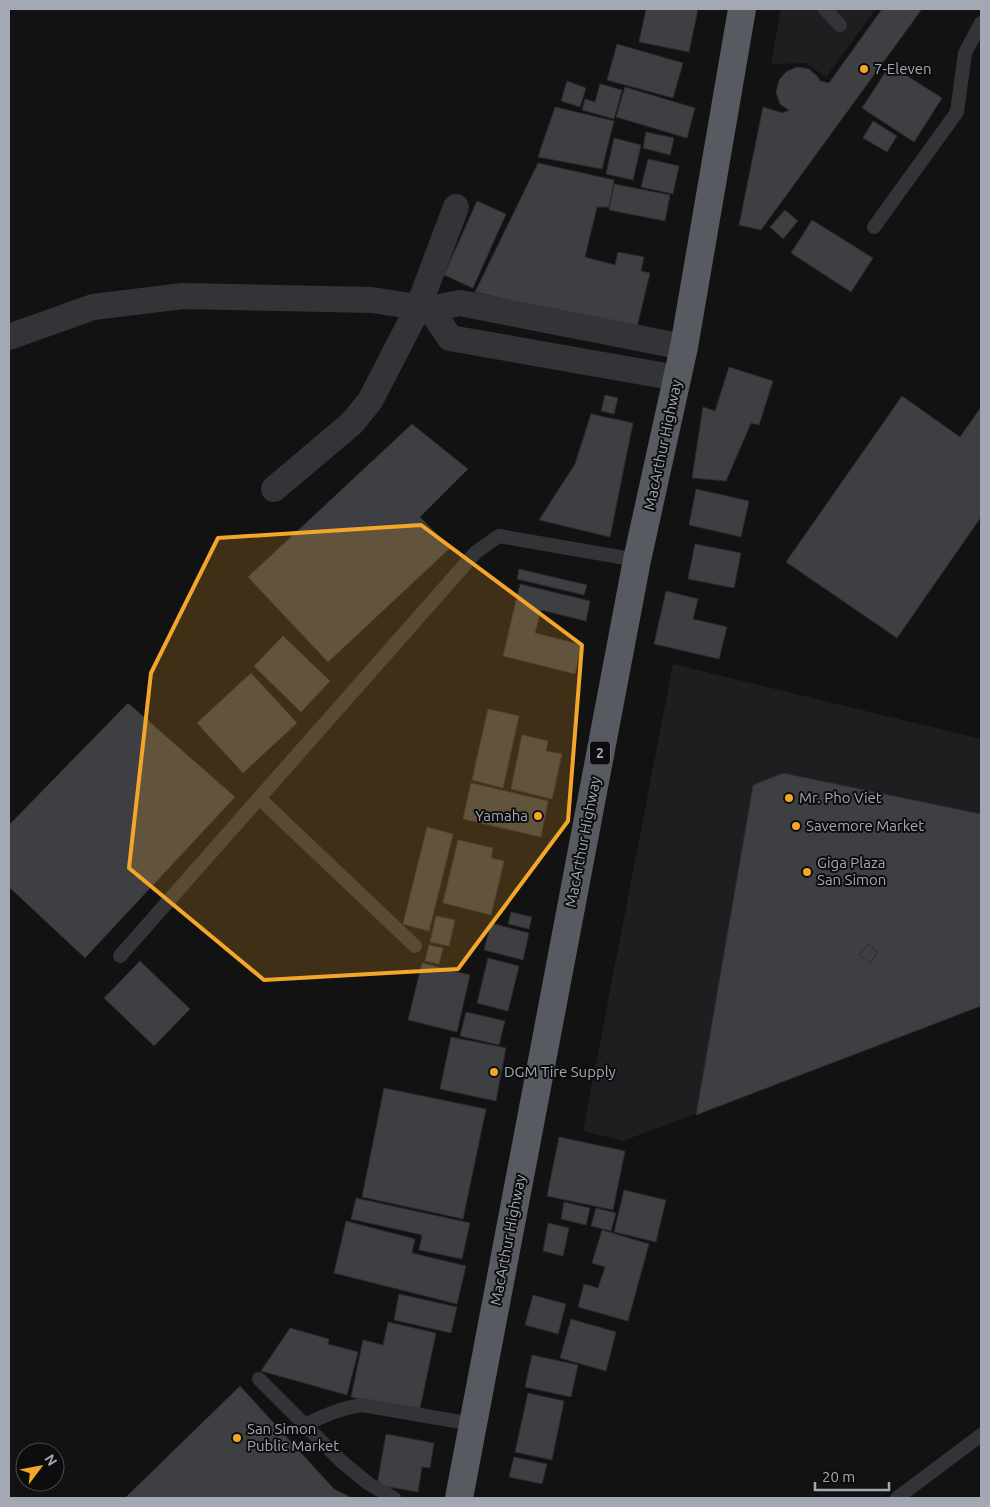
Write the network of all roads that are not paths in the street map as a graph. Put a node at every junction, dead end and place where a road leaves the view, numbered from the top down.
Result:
1 (742, 9) edge
2 (825, 9) edge
3 (981, 23) edge
4 (840, 25) dead end
5 (456, 207) dead end
6 (874, 227) dead end
7 (424, 308) junction
8 (523, 315) junction
9 (578, 326) junction
10 (9, 337) edge
11 (684, 347) junction
12 (514, 349) junction
13 (573, 360) junction
14 (677, 378) junction
15 (274, 489) dead end
16 (637, 560) junction
17 (259, 798) junction
18 (415, 946) dead end
19 (120, 956) dead end
20 (259, 1379) dead end
21 (473, 1424) junction
22 (305, 1425) junction
23 (981, 1435) edge
24 (394, 1498) edge
25 (459, 1498) edge
26 (897, 1498) edge

1 - 11 highway, MacArthur Highway / 2
2 - 4 lane
3 - 6 lane
5 - 7 street
7 - 8 street
7 - 10 street
7 - 12 street
7 - 15 street
8 - 9 street
8 - 12 street
9 - 11 street
9 - 13 street
11 - 14 highway, MacArthur Highway / 2
12 - 13 street
13 - 14 street
14 - 16 highway, MacArthur Highway / 2
16 - 17 lane
16 - 21 highway, MacArthur Highway / 2
17 - 18 lane
17 - 19 lane
20 - 22 lane
21 - 22 lane
21 - 25 highway, MacArthur Highway / 2
22 - 24 lane
23 - 26 lane

